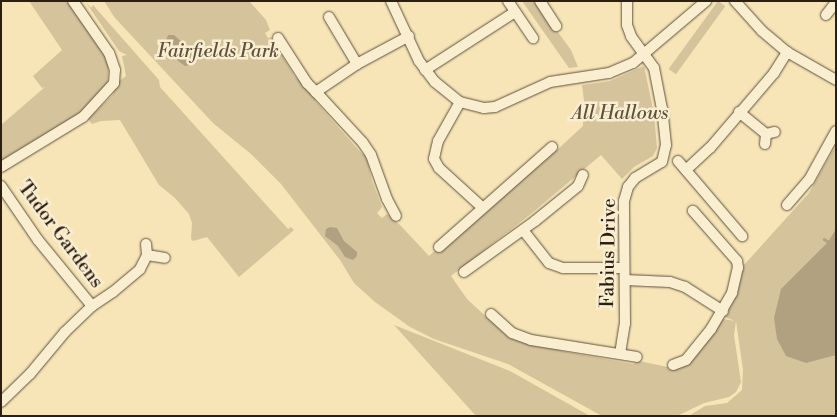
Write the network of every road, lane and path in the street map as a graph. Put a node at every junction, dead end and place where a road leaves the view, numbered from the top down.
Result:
1 (73, 1) edge
2 (391, 1) edge
3 (508, 1) edge
4 (540, 1) edge
5 (627, 1) edge
6 (706, 1) edge
7 (734, 1) edge
8 (836, 2) edge
9 (514, 12) junction
10 (826, 15) dead end
11 (329, 17) dead end
12 (556, 26) dead end
13 (409, 36) junction
14 (278, 38) dead end
15 (533, 38) dead end
16 (787, 52) junction
17 (644, 56) junction
18 (357, 64) junction
19 (425, 70) junction
20 (836, 80) edge
21 (316, 92) junction
22 (460, 102) junction
23 (739, 112) junction
24 (836, 131) edge
25 (769, 137) dead end
26 (552, 147) dead end
27 (678, 161) dead end
28 (1, 167) edge
29 (686, 170) junction
30 (583, 175) dead end
31 (1, 186) edge
32 (787, 205) dead end
33 (483, 208) junction
34 (694, 211) dead end
35 (396, 216) dead end
36 (523, 230) junction
37 (742, 236) dead end
38 (146, 244) dead end
39 (439, 246) dead end
40 (147, 255) junction
41 (164, 258) dead end
42 (624, 268) junction
43 (464, 272) dead end
44 (625, 280) junction
45 (92, 306) junction
46 (723, 311) junction
47 (491, 314) dead end
48 (620, 354) junction
49 (637, 358) dead end
50 (673, 366) dead end
51 (2, 400) edge

1 - 28 street, Tudor Gardens
2 - 13 street
3 - 9 street
4 - 12 street
5 - 17 street
6 - 17 street
7 - 16 street
8 - 10 street
9 - 15 street
9 - 19 street
11 - 18 street
13 - 18 street
13 - 19 street
14 - 21 street
16 - 20 street
16 - 23 street
17 - 22 street
17 - 42 street, Fabius Drive
18 - 21 street
19 - 22 street
21 - 35 street
22 - 33 street
23 - 25 street
23 - 29 street
24 - 32 street
26 - 33 street
27 - 29 street
29 - 37 street
30 - 36 street
31 - 45 street, Tudor Gardens
33 - 39 street
34 - 46 street
36 - 42 street
36 - 43 street
38 - 40 street
40 - 41 street
40 - 45 street, Tudor Gardens
42 - 44 street, Fabius Drive
44 - 46 street
44 - 48 street, Fabius Drive
45 - 51 street, Tudor Gardens
46 - 50 street
47 - 48 street
48 - 49 street

